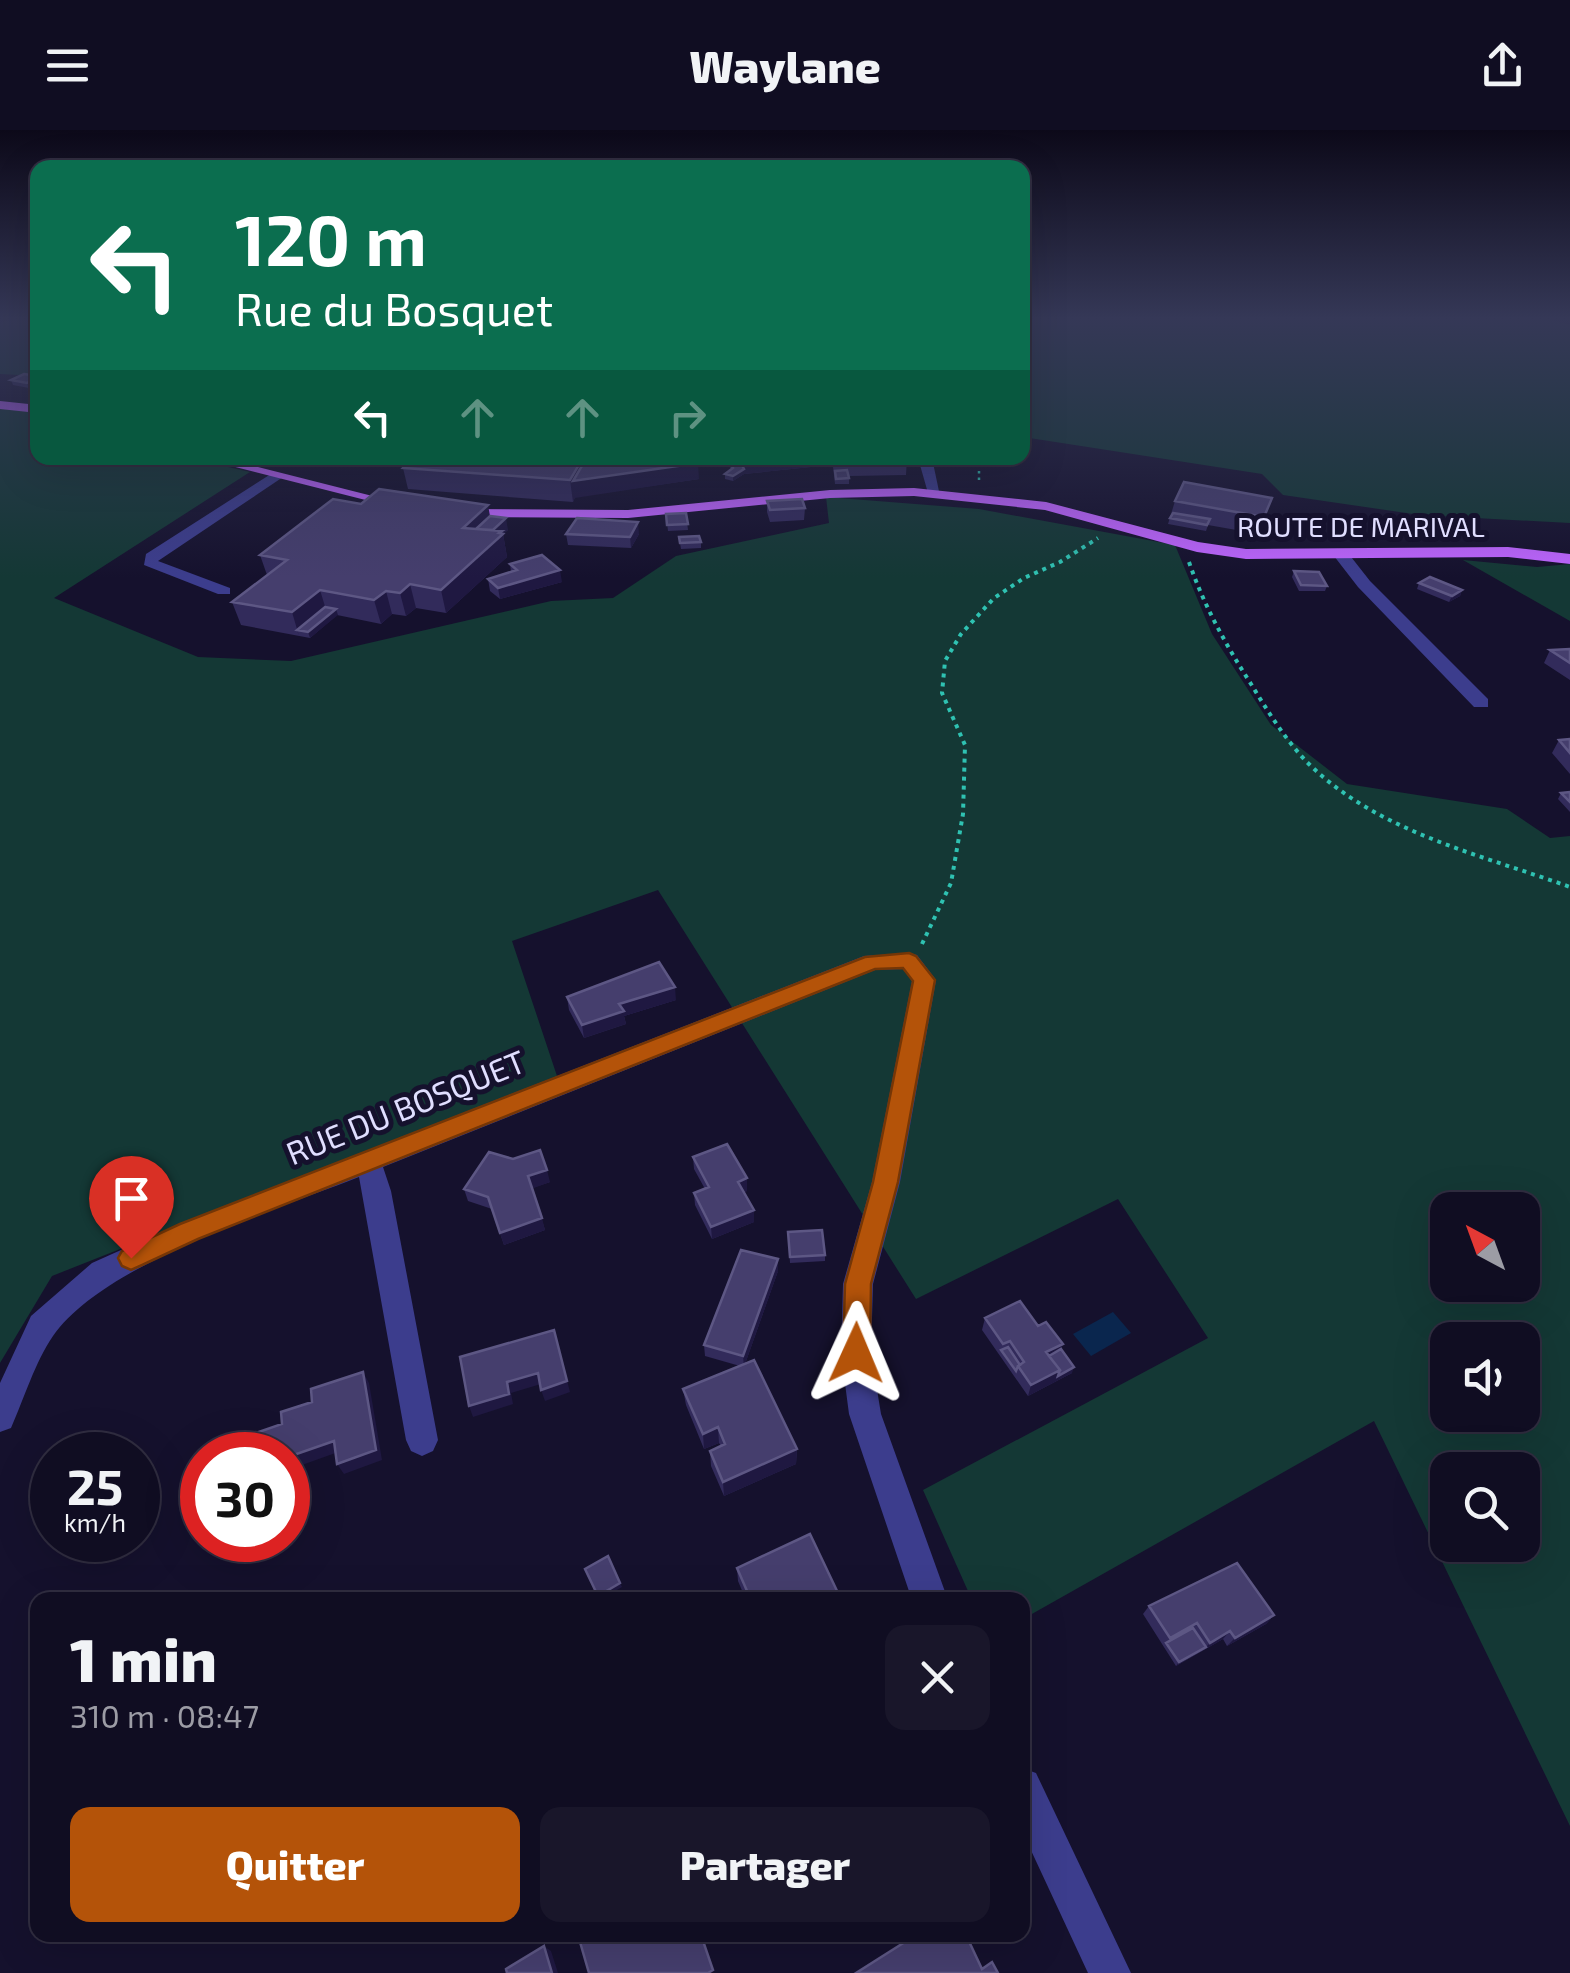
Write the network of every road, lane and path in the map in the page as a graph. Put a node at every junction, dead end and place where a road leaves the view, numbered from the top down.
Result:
1 (228, 465) edge
2 (927, 465) edge
3 (979, 465) edge
4 (278, 474) junction
5 (935, 493) junction
6 (978, 496) junction
7 (415, 508) edge
8 (440, 511) edge
9 (1100, 537) dead end
10 (1196, 547) junction
11 (1342, 556) junction
12 (1570, 558) edge
13 (224, 591) dead end
14 (1481, 703) dead end
15 (1570, 887) edge
16 (909, 961) junction
17 (367, 1161) junction
18 (0, 1417) edge
19 (422, 1440) dead end
20 (927, 1592) edge
21 (1030, 1804) edge
22 (1110, 1973) edge

1 - 4 main road
2 - 5 street
3 - 6 path
4 - 7 main road
4 - 13 street
5 - 6 main road, ROUTE DE MARIVAL
5 - 8 main road, ROUTE DE MARIVAL
6 - 10 main road, ROUTE DE MARIVAL
9 - 16 path
10 - 11 main road, ROUTE DE MARIVAL
10 - 15 path
11 - 12 main road, ROUTE DE MARIVAL
11 - 14 street
16 - 17 street, RUE DU BOSQUET
16 - 20 street
17 - 18 street, RUE DU BOSQUET
17 - 19 street
21 - 22 street

